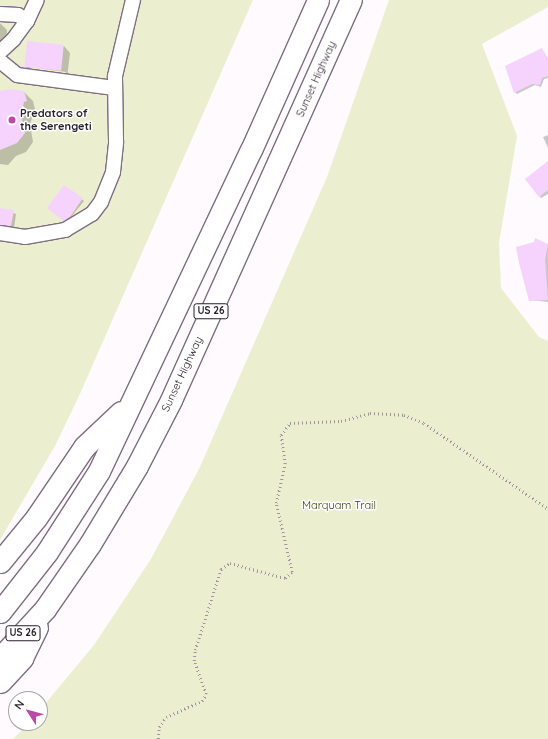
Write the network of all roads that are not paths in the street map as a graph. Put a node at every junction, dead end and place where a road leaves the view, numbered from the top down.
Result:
1 (37, 0) edge
2 (133, 0) edge
3 (318, 0) edge
4 (351, 0) edge
5 (0, 14) edge
6 (28, 22) junction
7 (0, 52) edge
8 (0, 61) edge
9 (114, 88) junction
10 (0, 233) edge
11 (130, 403) junction
12 (0, 562) edge
13 (45, 608) junction
14 (0, 612) edge
15 (0, 658) edge
16 (0, 682) edge

1 - 6 street
2 - 9 street
3 - 11 highway, US 26
4 - 13 highway, Sunset Highway / US 26
5 - 6 street
6 - 7 street
8 - 9 street
9 - 10 street
11 - 12 highway
11 - 14 highway, US 26
13 - 15 highway, Sunset Highway / US 26
13 - 16 highway

